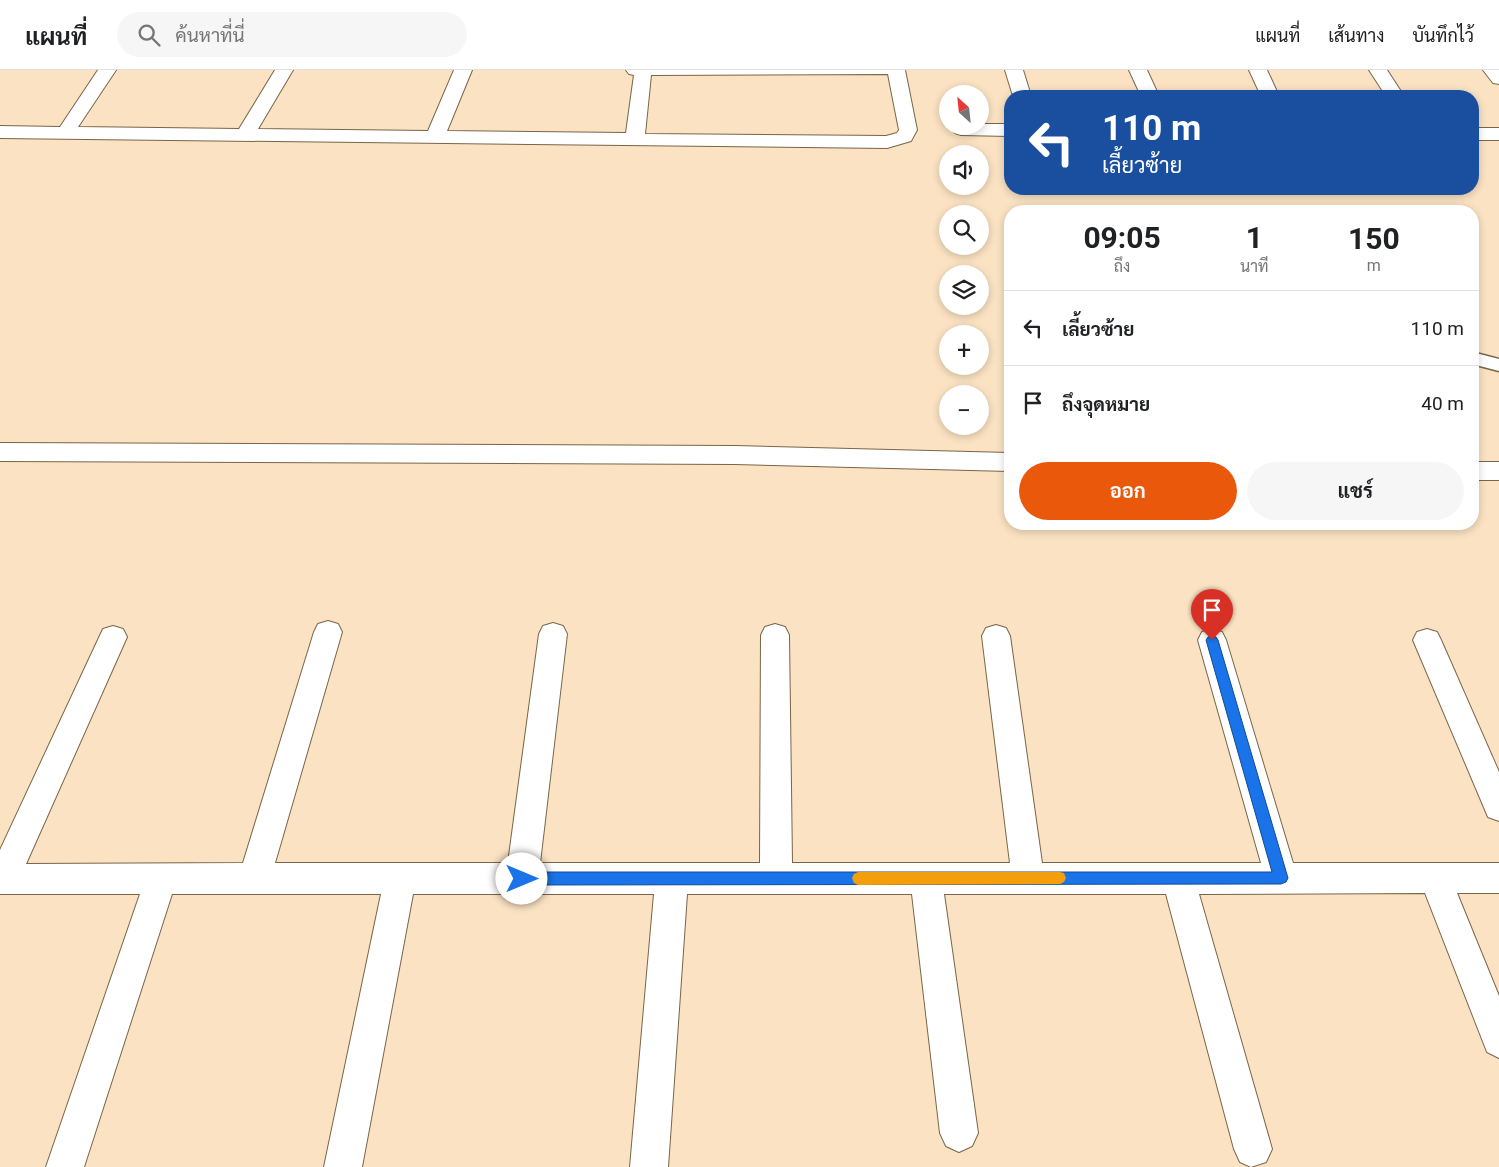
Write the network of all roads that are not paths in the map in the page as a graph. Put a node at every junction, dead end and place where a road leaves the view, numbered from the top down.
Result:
1 (107, 70) edge
2 (284, 70) edge
3 (463, 70) edge
4 (635, 70) edge
5 (643, 70) edge
6 (700, 70) edge
7 (816, 70) edge
8 (883, 70) edge
9 (896, 70) edge
10 (1014, 70) edge
11 (1138, 70) edge
12 (1258, 70) edge
13 (1378, 70) edge
14 (1492, 70) edge
15 (1499, 80) edge
16 (1020, 90) edge
17 (1147, 90) edge
18 (1267, 90) edge
19 (1391, 90) edge
20 (989, 130) edge
21 (1004, 130) edge
22 (0, 132) edge
23 (65, 133) junction
24 (1479, 134) edge
25 (1499, 134) edge
26 (245, 135) junction
27 (435, 137) junction
28 (635, 139) junction
29 (1479, 359) edge
30 (1499, 365) edge
31 (0, 452) edge
32 (1004, 462) edge
33 (1479, 471) edge
34 (1499, 471) edge
35 (328, 632) dead end
36 (553, 634) dead end
37 (775, 635) dead end
38 (996, 636) dead end
39 (113, 637) dead end
40 (1212, 640) dead end
41 (1426, 640) dead end
42 (1499, 807) edge
43 (400, 878) junction
44 (672, 878) junction
45 (776, 878) junction
46 (926, 878) junction
47 (1028, 878) junction
48 (1178, 878) junction
49 (1281, 878) junction
50 (1435, 878) junction
51 (1499, 878) edge
52 (2, 879) edge
53 (161, 879) junction
54 (254, 879) junction
55 (522, 879) junction
56 (1499, 1040) edge
57 (959, 1133) dead end
58 (1254, 1149) dead end
59 (65, 1167) edge
60 (343, 1167) edge
61 (648, 1167) edge

1 - 23 street
2 - 26 street
3 - 27 street
4 - 5 street
5 - 6 street
5 - 28 street
6 - 7 street
7 - 8 street
9 - 28 street
10 - 16 street
11 - 17 street
12 - 18 street
13 - 19 street
14 - 15 street
20 - 21 street
22 - 23 street
23 - 26 street
24 - 25 street
26 - 27 street
27 - 28 street
29 - 30 lane
31 - 32 street
33 - 34 street
35 - 54 street
36 - 55 street
37 - 45 street
38 - 47 street
39 - 52 street
40 - 49 street
41 - 42 street
43 - 54 street
43 - 55 street
43 - 60 street
44 - 45 street
44 - 55 street
44 - 61 street
45 - 46 street
46 - 47 street
46 - 57 street
47 - 48 street
48 - 49 street
48 - 58 street
49 - 50 street
50 - 51 street
50 - 56 street
52 - 53 street
53 - 54 street
53 - 59 street

